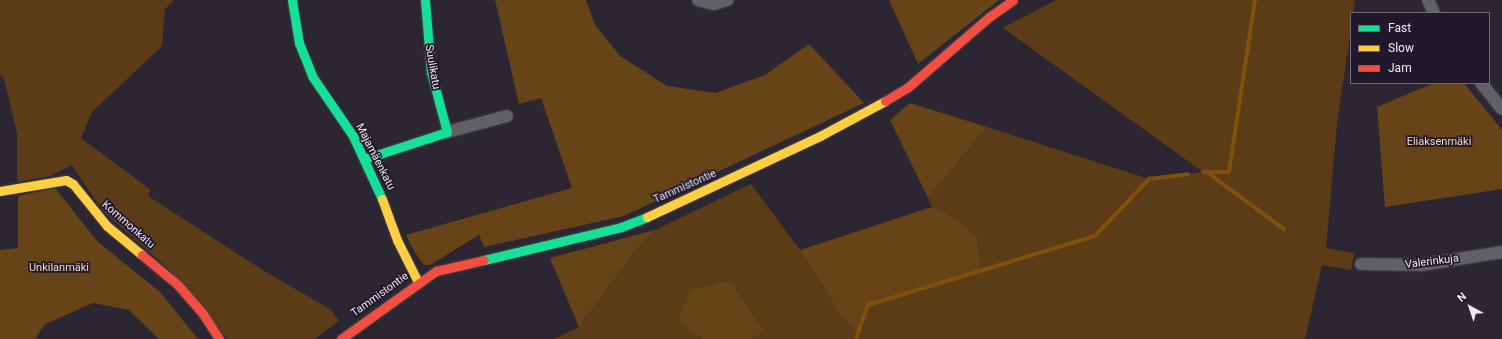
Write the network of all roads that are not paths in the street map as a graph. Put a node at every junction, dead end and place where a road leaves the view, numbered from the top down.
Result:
1 (292, 0) edge
2 (425, 0) edge
3 (698, 0) edge
4 (727, 0) edge
5 (1013, 0) edge
6 (1428, 0) edge
7 (1434, 12) edge
8 (1482, 84) edge
9 (1502, 109) edge
10 (507, 116) dead end
11 (447, 132) junction
12 (364, 159) junction
13 (0, 191) edge
14 (1502, 252) edge
15 (1361, 264) dead end
16 (418, 282) junction
17 (219, 339) edge
18 (341, 339) edge

1 - 12 street, Majamäenkatu
2 - 11 street, Suulikatu
3 - 4 street
5 - 16 street, Tammistontie
6 - 7 street
8 - 9 street
10 - 11 street
11 - 12 street
12 - 16 street, Majamäenkatu
13 - 17 street, Kommonkatu
14 - 15 street, Valerinkuja
16 - 18 street, Tammistontie

